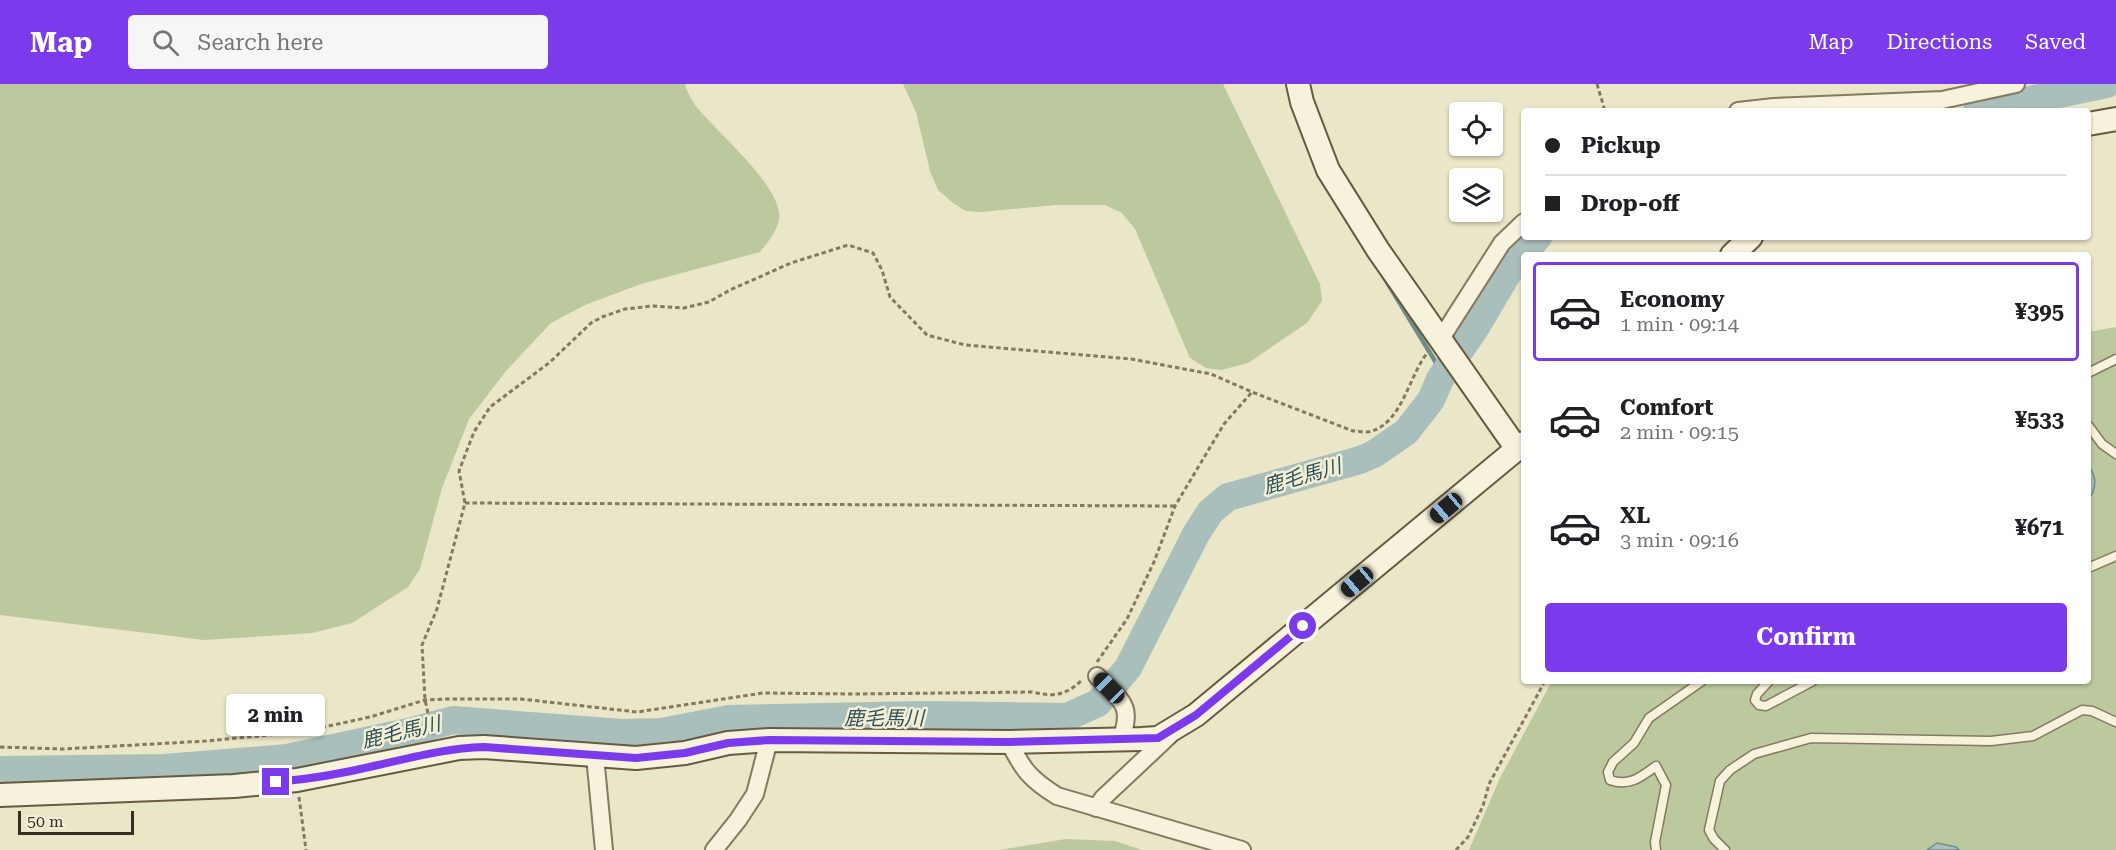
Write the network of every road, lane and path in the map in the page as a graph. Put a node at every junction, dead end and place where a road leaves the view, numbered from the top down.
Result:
1 (1298, 84) edge
2 (1597, 84) edge
3 (2016, 84) edge
4 (1604, 108) edge
5 (1765, 108) edge
6 (2116, 118) edge
7 (2091, 123) edge
8 (1521, 225) edge
9 (1748, 240) edge
10 (1735, 252) edge
11 (1438, 345) junction
12 (2116, 359) edge
13 (2091, 372) edge
14 (1252, 392) junction
15 (2091, 429) edge
16 (1520, 446) edge
17 (2116, 454) edge
18 (465, 503) junction
19 (1175, 506) junction
20 (2116, 556) edge
21 (2091, 567) edge
22 (1094, 673) junction
23 (1543, 684) edge
24 (1698, 684) edge
25 (1766, 684) edge
26 (1807, 684) edge
27 (425, 700) junction
28 (2116, 722) edge
29 (1177, 728) junction
30 (769, 740) junction
31 (1121, 740) junction
32 (1009, 742) junction
33 (435, 744) dead end
34 (0, 747) edge
35 (595, 756) junction
36 (297, 780) junction
37 (0, 795) edge
38 (1096, 808) junction
39 (306, 850) edge
40 (604, 850) edge
41 (714, 850) edge
42 (1242, 850) edge
43 (1456, 850) edge
44 (1656, 850) edge
45 (1725, 850) edge

1 - 11 street
2 - 4 path
3 - 5 street
6 - 7 street
8 - 11 street
9 - 10 street
11 - 14 path
11 - 16 street
12 - 13 lane
14 - 18 path
14 - 19 path
15 - 17 lane
16 - 29 street
18 - 19 path
18 - 27 path
19 - 22 path
20 - 21 lane
22 - 27 path
22 - 31 street
23 - 43 path
24 - 44 lane
25 - 26 lane
27 - 33 path
27 - 34 path
28 - 45 lane
29 - 31 street
29 - 38 street
30 - 32 street
30 - 35 street
30 - 41 street
31 - 32 street
32 - 38 street
35 - 36 street
35 - 40 street
36 - 37 street
36 - 39 path
38 - 42 street

